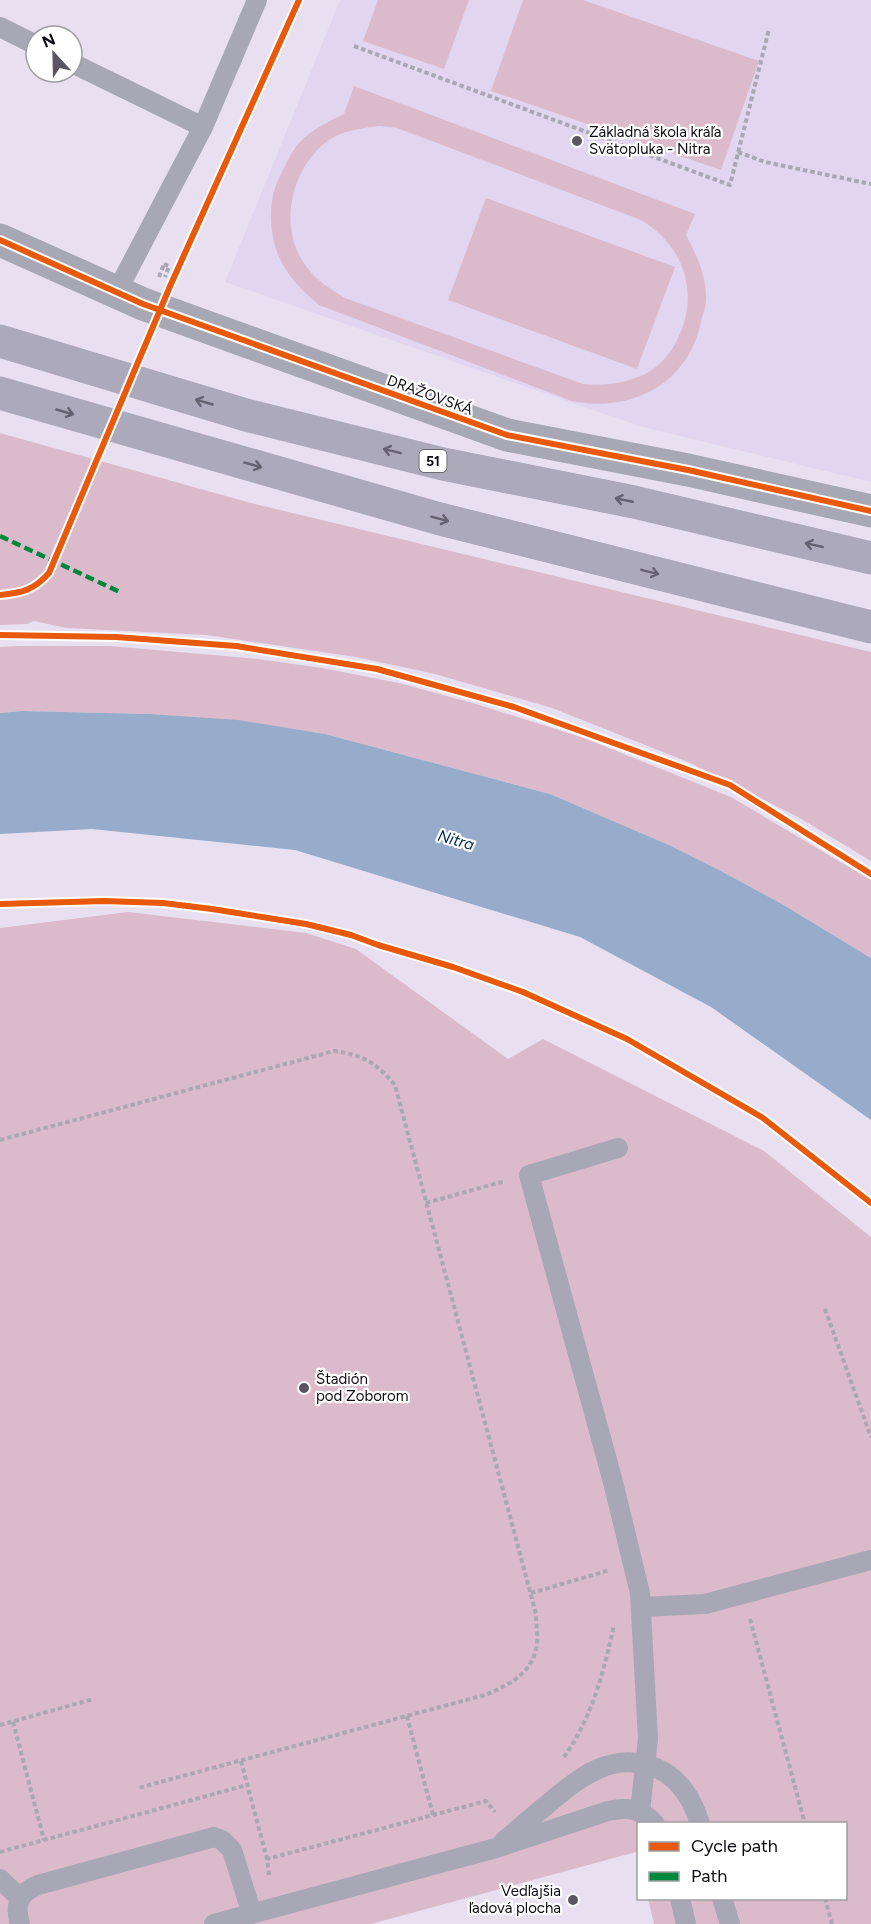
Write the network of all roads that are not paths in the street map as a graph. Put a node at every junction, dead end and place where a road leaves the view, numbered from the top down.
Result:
1 (257, 0) edge
2 (0, 27) edge
3 (24, 39) edge
4 (84, 69) edge
5 (203, 127) junction
6 (0, 240) edge
7 (116, 293) junction
8 (0, 341) edge
9 (0, 393) edge
10 (871, 511) edge
11 (871, 558) edge
12 (871, 627) edge
13 (618, 1148) dead end
14 (871, 1560) edge
15 (641, 1607) junction
16 (645, 1763) junction
17 (640, 1811) junction
18 (653, 1822) edge
19 (699, 1822) edge
20 (496, 1848) junction
21 (0, 1879) edge
22 (19, 1897) junction
23 (680, 1900) edge
24 (722, 1900) edge
25 (252, 1914) junction
26 (20, 1924) edge
27 (214, 1924) edge
28 (686, 1924) edge
29 (730, 1924) edge

1 - 5 lane
2 - 3 lane
4 - 5 lane
5 - 7 lane
6 - 7 street, DRAŽOVSKÁ
7 - 10 street, DRAŽOVSKÁ
11 -> 8 main road, 51
9 -> 12 main road
13 - 15 lane
14 - 15 lane
15 - 16 lane
16 - 17 lane
16 - 19 lane
16 - 20 lane
17 - 18 lane
17 - 20 lane
20 - 25 lane
21 - 22 lane
22 - 25 lane
22 - 26 lane
23 - 28 lane
24 - 29 lane
25 - 27 lane

